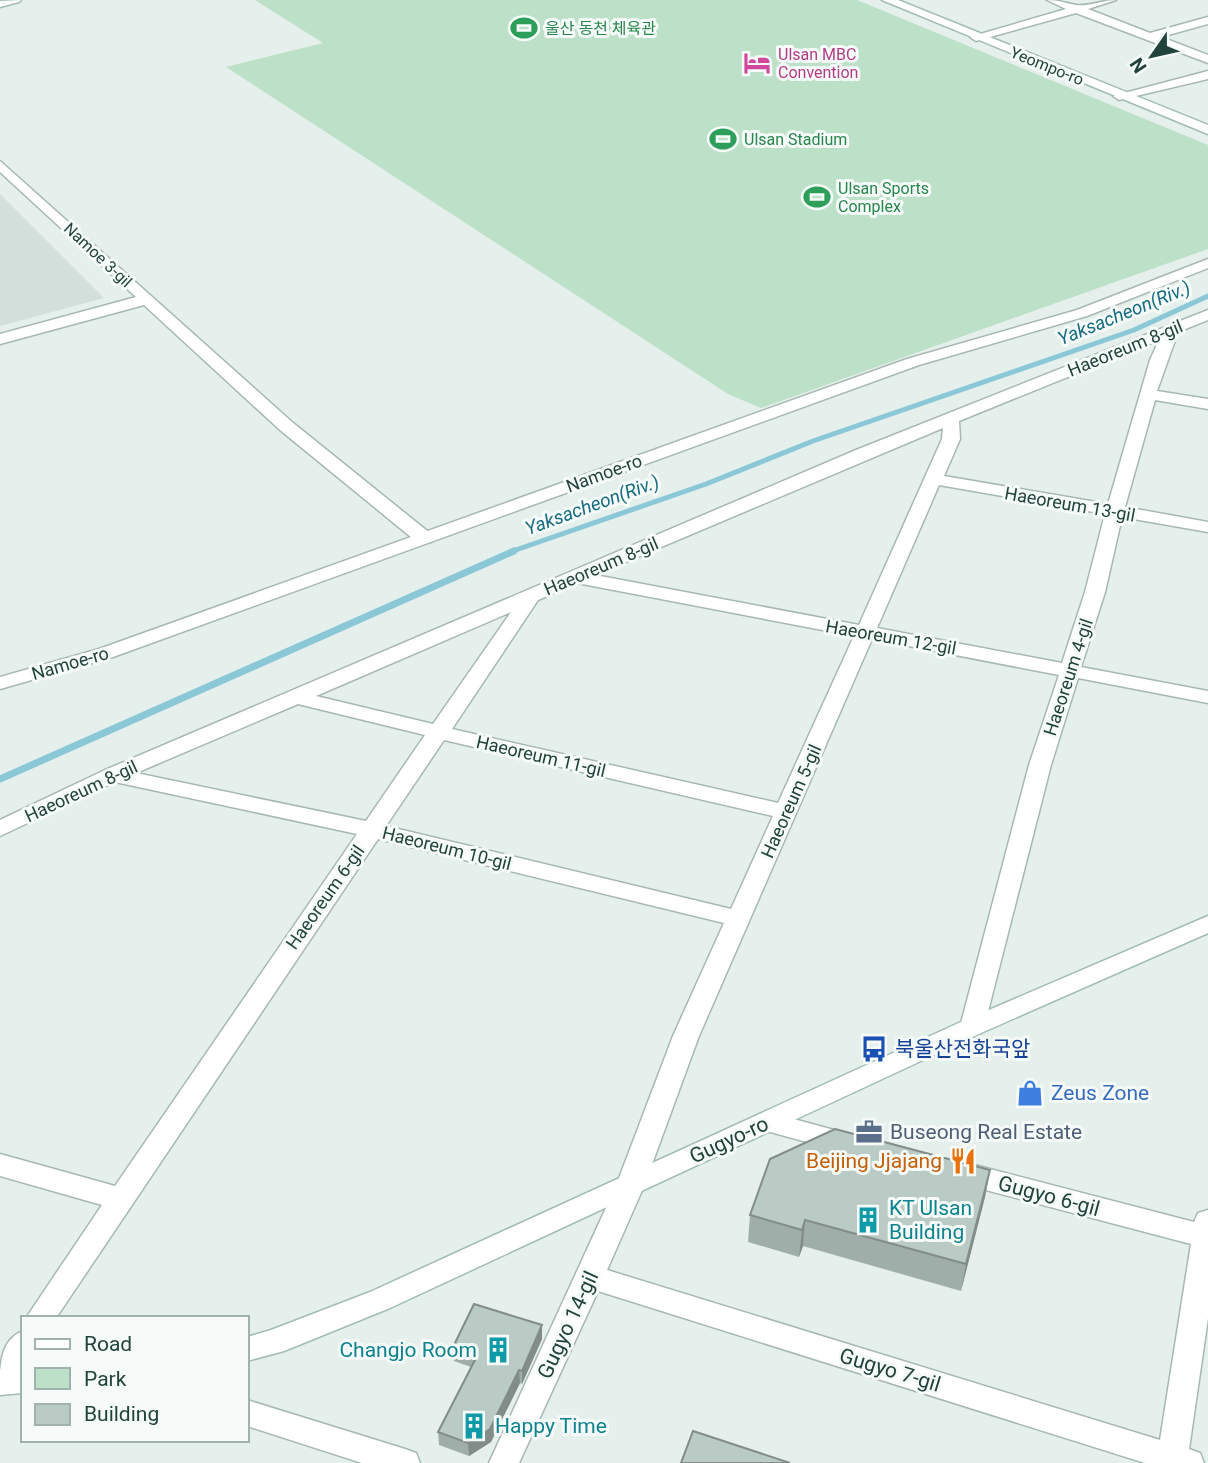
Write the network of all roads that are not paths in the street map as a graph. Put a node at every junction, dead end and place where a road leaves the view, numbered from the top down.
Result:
1 (15, 0) edge
2 (888, 0) edge
3 (1053, 0) edge
4 (1110, 0) edge
5 (0, 4) edge
6 (1077, 9) junction
7 (1208, 20) edge
8 (976, 37) junction
9 (1149, 37) junction
10 (1208, 59) edge
11 (1208, 75) edge
12 (1119, 96) junction
13 (1208, 130) edge
14 (0, 165) edge
15 (1208, 263) edge
16 (146, 299) junction
17 (1208, 315) edge
18 (1172, 329) junction
19 (0, 339) edge
20 (1148, 394) junction
21 (1208, 404) edge
22 (951, 418) junction
23 (933, 480) junction
24 (1114, 513) junction
25 (1208, 527) edge
26 (424, 538) junction
27 (575, 577) junction
28 (531, 596) junction
29 (866, 632) junction
30 (1070, 669) junction
31 (0, 683) edge
32 (296, 696) junction
33 (1208, 696) edge
34 (438, 732) junction
35 (113, 775) junction
36 (787, 812) junction
37 (0, 829) edge
38 (372, 830) junction
39 (739, 919) junction
40 (1208, 924) edge
41 (972, 1027) junction
42 (768, 1122) junction
43 (874, 1150) edge
44 (0, 1165) edge
45 (940, 1167) edge
46 (630, 1186) junction
47 (121, 1199) junction
48 (1207, 1231) edge
49 (590, 1277) junction
50 (41, 1316) edge
51 (21, 1346) edge
52 (248, 1349) edge
53 (0, 1379) edge
54 (21, 1380) edge
55 (248, 1413) edge
56 (1178, 1461) edge
57 (405, 1463) edge
58 (503, 1463) edge

1 - 5 street
2 - 8 street, Yeompo-ro
3 - 6 street
4 - 6 street
6 - 8 street
6 - 9 street
7 - 9 street
8 - 12 street, Yeompo-ro
9 - 10 street
11 - 12 street
12 - 13 street, Yeompo-ro
14 - 16 street, Namoe 3-gil
15 - 26 street, Namoe-ro
16 - 19 street, Namoe 3-gil
16 - 26 street
17 - 18 street, Haeoreum 8-gil
18 - 20 street, Haeoreum 4-gil
18 - 22 street, Haeoreum 8-gil
20 - 21 street
20 - 24 street, Haeoreum 4-gil
22 - 23 street, Haeoreum 5-gil
22 - 27 street, Haeoreum 8-gil
23 - 24 street, Haeoreum 13-gil
23 - 29 street, Haeoreum 5-gil
24 - 25 street, Haeoreum 13-gil
24 - 30 street, Haeoreum 4-gil
26 - 31 street, Namoe-ro
27 - 28 street, Haeoreum 8-gil
27 - 29 street, Haeoreum 12-gil
28 - 32 street, Haeoreum 8-gil
28 - 34 street, Haeoreum 6-gil
29 - 30 street, Haeoreum 12-gil
29 - 36 street, Haeoreum 5-gil
30 - 33 street, Haeoreum 12-gil
30 - 41 street, Haeoreum 4-gil
32 - 34 street, Haeoreum 11-gil
32 - 35 street, Haeoreum 8-gil
34 - 36 street, Haeoreum 11-gil
34 - 38 street, Haeoreum 6-gil
35 - 37 street, Haeoreum 8-gil
35 - 38 street, Haeoreum 10-gil
36 - 39 street, Haeoreum 5-gil
38 - 39 street, Haeoreum 10-gil
38 - 47 street, Haeoreum 6-gil
39 - 46 street, Haeoreum 5-gil
40 - 41 street, Gugyo-ro
41 - 42 street, Gugyo-ro
42 - 43 street
42 - 46 street, Gugyo-ro
44 - 47 street
45 - 48 street, Gugyo 6-gil
46 - 49 street, Gugyo 14-gil
46 - 52 street, Gugyo-ro
47 - 50 street, Haeoreum 6-gil
48 - 56 street
49 - 56 street, Gugyo 7-gil
49 - 58 street, Gugyo 14-gil
51 - 53 street
53 - 54 street
55 - 57 street

